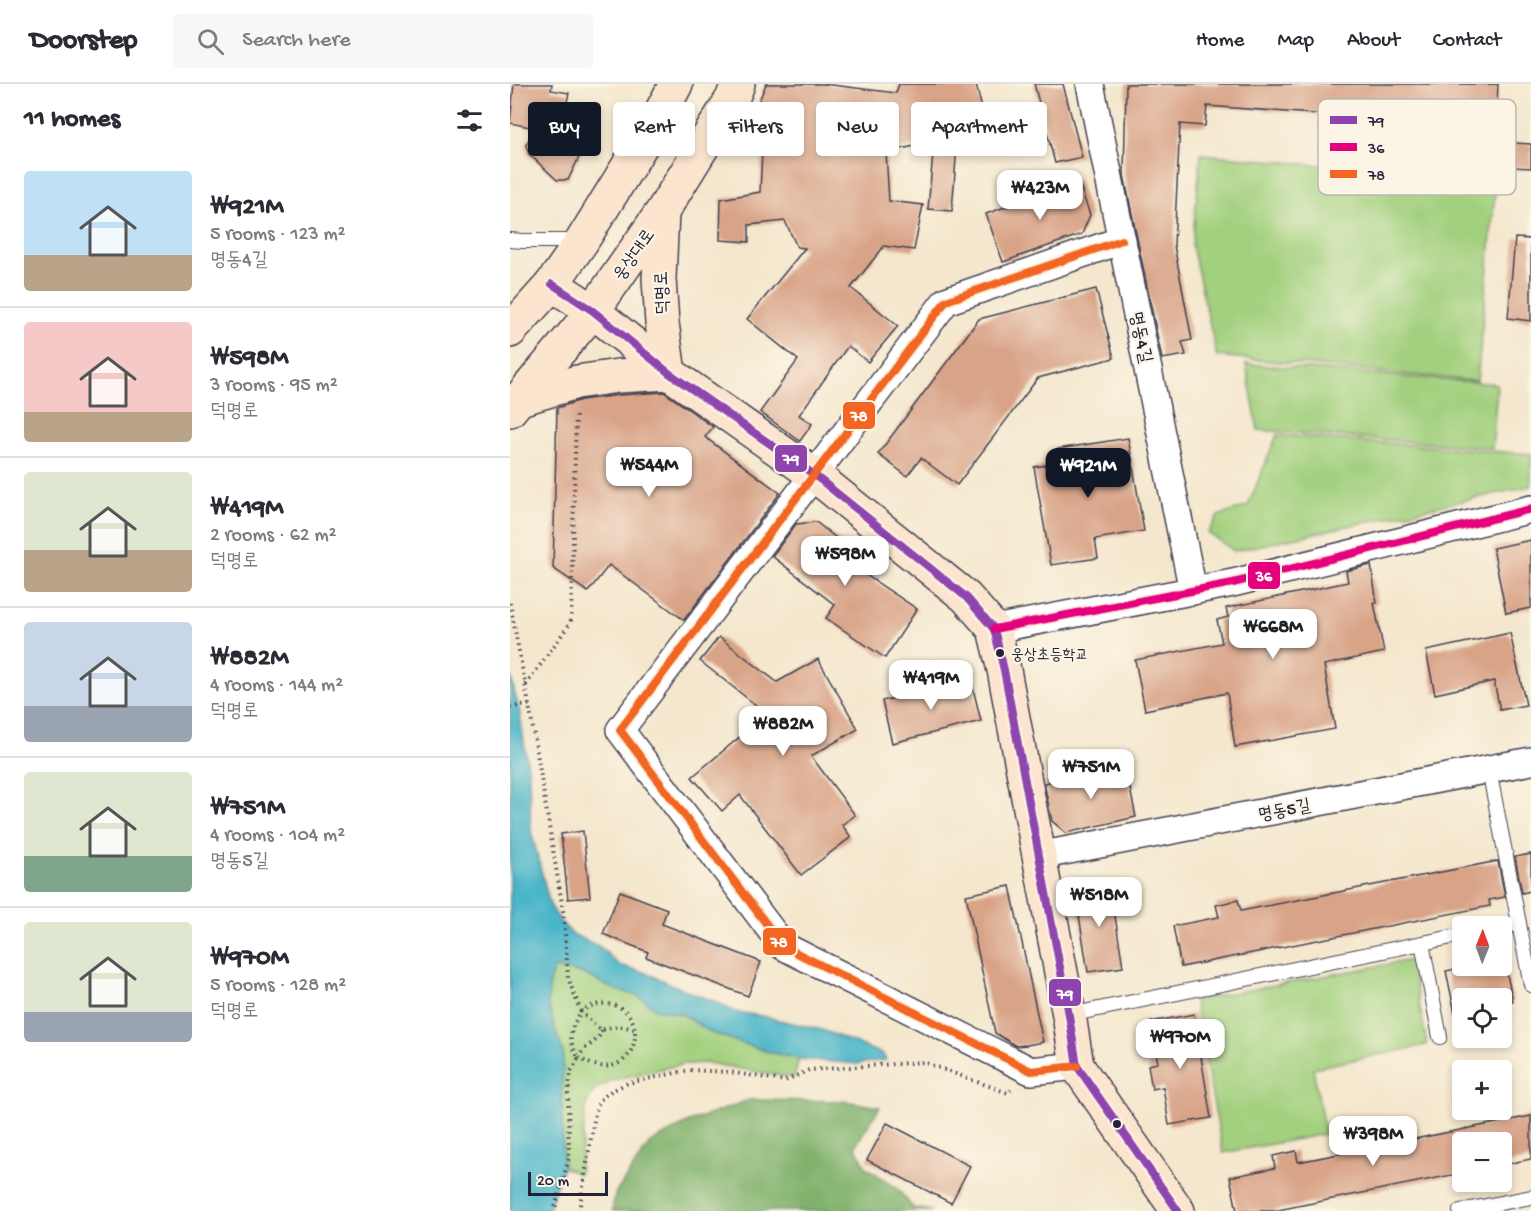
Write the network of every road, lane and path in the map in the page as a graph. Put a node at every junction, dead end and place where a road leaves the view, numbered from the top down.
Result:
1 (676, 84) edge
2 (738, 84) edge
3 (1090, 84) edge
4 (662, 212) junction
5 (510, 240) edge
6 (1122, 240) junction
7 (582, 241) junction
8 (552, 284) junction
9 (593, 311) junction
10 (510, 331) edge
11 (669, 373) junction
12 (577, 382) junction
13 (515, 404) edge
14 (813, 474) junction
15 (1531, 509) edge
16 (1193, 591) junction
17 (510, 603) edge
18 (994, 629) junction
19 (525, 686) junction
20 (529, 705) junction
21 (510, 708) edge
22 (1531, 761) edge
23 (1489, 770) junction
24 (1038, 856) junction
25 (1519, 923) junction
26 (1512, 924) edge
27 (1452, 936) edge
28 (1422, 943) junction
29 (1531, 985) edge
30 (581, 1012) junction
31 (1069, 1015) junction
32 (634, 1029) junction
33 (602, 1030) junction
34 (1440, 1037) dead end
35 (579, 1058) junction
36 (1077, 1066) junction
37 (1031, 1071) junction
38 (1531, 1197) edge
39 (554, 1211) edge
40 (579, 1211) edge
41 (1178, 1211) edge
42 (1460, 1211) edge

1 - 7 street
2 - 4 street, 웅상대로
3 - 6 street, 명동4길
4 - 9 street, 웅상대로
4 - 11 street, 덕명로
5 - 7 lane
6 - 14 street
6 - 16 street, 명동4길
7 - 8 street
8 - 9 street
8 - 10 street
9 - 11 street
9 - 13 street, 웅상대로
11 - 12 street
11 - 14 street
12 - 13 street
12 - 19 path
14 - 18 street
14 - 37 street
15 - 16 street
16 - 18 street
17 - 19 path
18 - 24 street
19 - 20 path
20 - 21 path
20 - 30 path
22 - 23 street, 명동5길
23 - 24 street, 명동5길
23 - 25 lane
24 - 31 street
25 - 26 lane
25 - 29 lane
27 - 28 lane
28 - 31 lane
28 - 34 lane
30 - 32 path
30 - 33 path
30 - 35 path
31 - 36 street
32 - 33 path
32 - 35 path
33 - 35 path
35 - 39 path
36 - 37 street
36 - 41 street
37 - 40 path
38 - 42 lane

